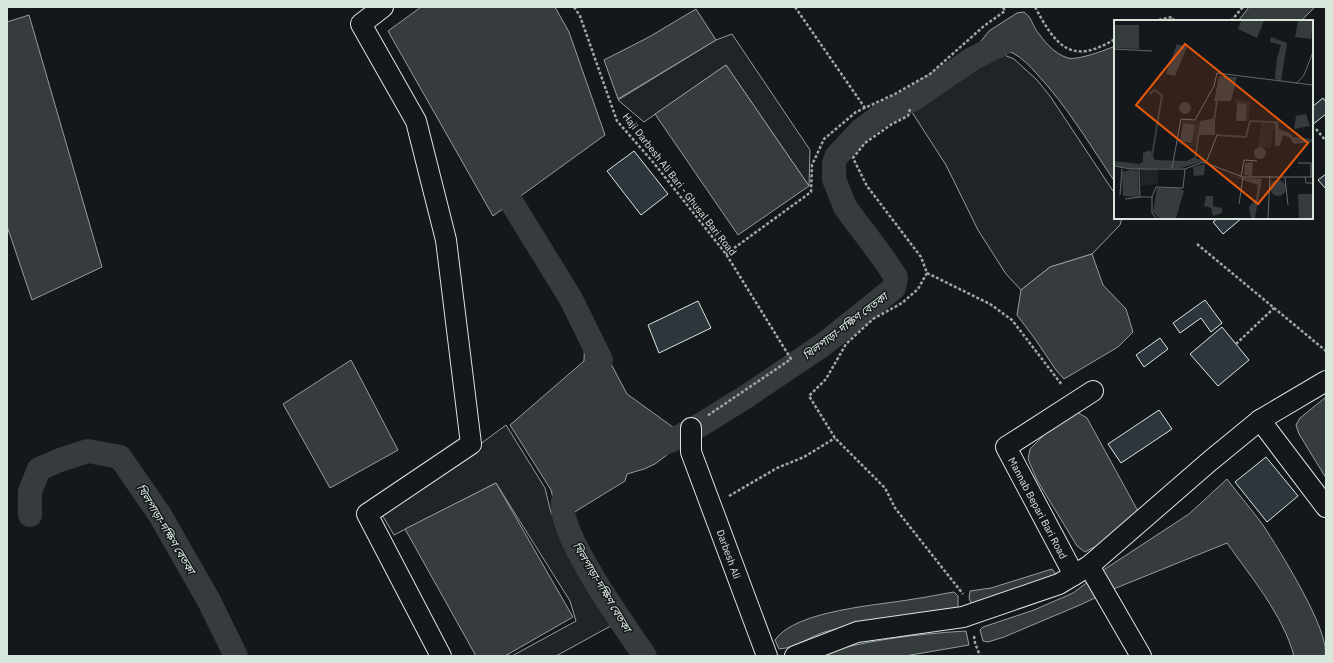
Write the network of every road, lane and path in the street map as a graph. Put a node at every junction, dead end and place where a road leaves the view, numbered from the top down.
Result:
1 (383, 7) edge
2 (574, 7) edge
3 (795, 7) edge
4 (1003, 7) edge
5 (1008, 7) edge
6 (1035, 7) edge
7 (1243, 7) edge
8 (1005, 11) junction
9 (1158, 20) edge
10 (1174, 20) edge
11 (1232, 20) edge
12 (1114, 40) edge
13 (865, 108) junction
14 (910, 109) dead end
15 (1316, 129) dead end
16 (1326, 141) edge
17 (1197, 244) dead end
18 (726, 254) junction
19 (927, 273) junction
20 (1274, 308) junction
21 (1236, 344) dead end
22 (1326, 351) edge
23 (1326, 381) edge
24 (1063, 386) dead end
25 (1093, 391) dead end
26 (1260, 420) junction
27 (691, 428) joint
28 (835, 438) junction
29 (711, 506) junction
30 (1326, 507) edge
31 (1085, 570) junction
32 (963, 617) junction
33 (441, 656) edge
34 (767, 656) edge
35 (795, 656) edge
36 (1141, 656) edge

1 - 33 street
2 - 18 path, Haji Darbesh Ali Bari - Ghusal Bari Road
3 - 13 path
4 - 8 path
5 - 8 path
6 - 12 path
7 - 11 path
8 - 13 path
9 - 10 path
13 - 18 path
14 - 19 path
15 - 16 path
17 - 20 path
18 - 27 path, Haji Darbesh Ali Bari - Ghusal Bari Road
19 - 24 path
19 - 28 path
20 - 21 path
20 - 22 path
23 - 26 street
25 - 31 street, Mannab Bepari Bari Road
26 - 30 street
26 - 31 street
27 - 29 street, Darbesh Ali
28 - 29 path
28 - 32 path
29 - 34 street, Darbesh Ali
31 - 32 street
31 - 36 street
32 - 35 street

